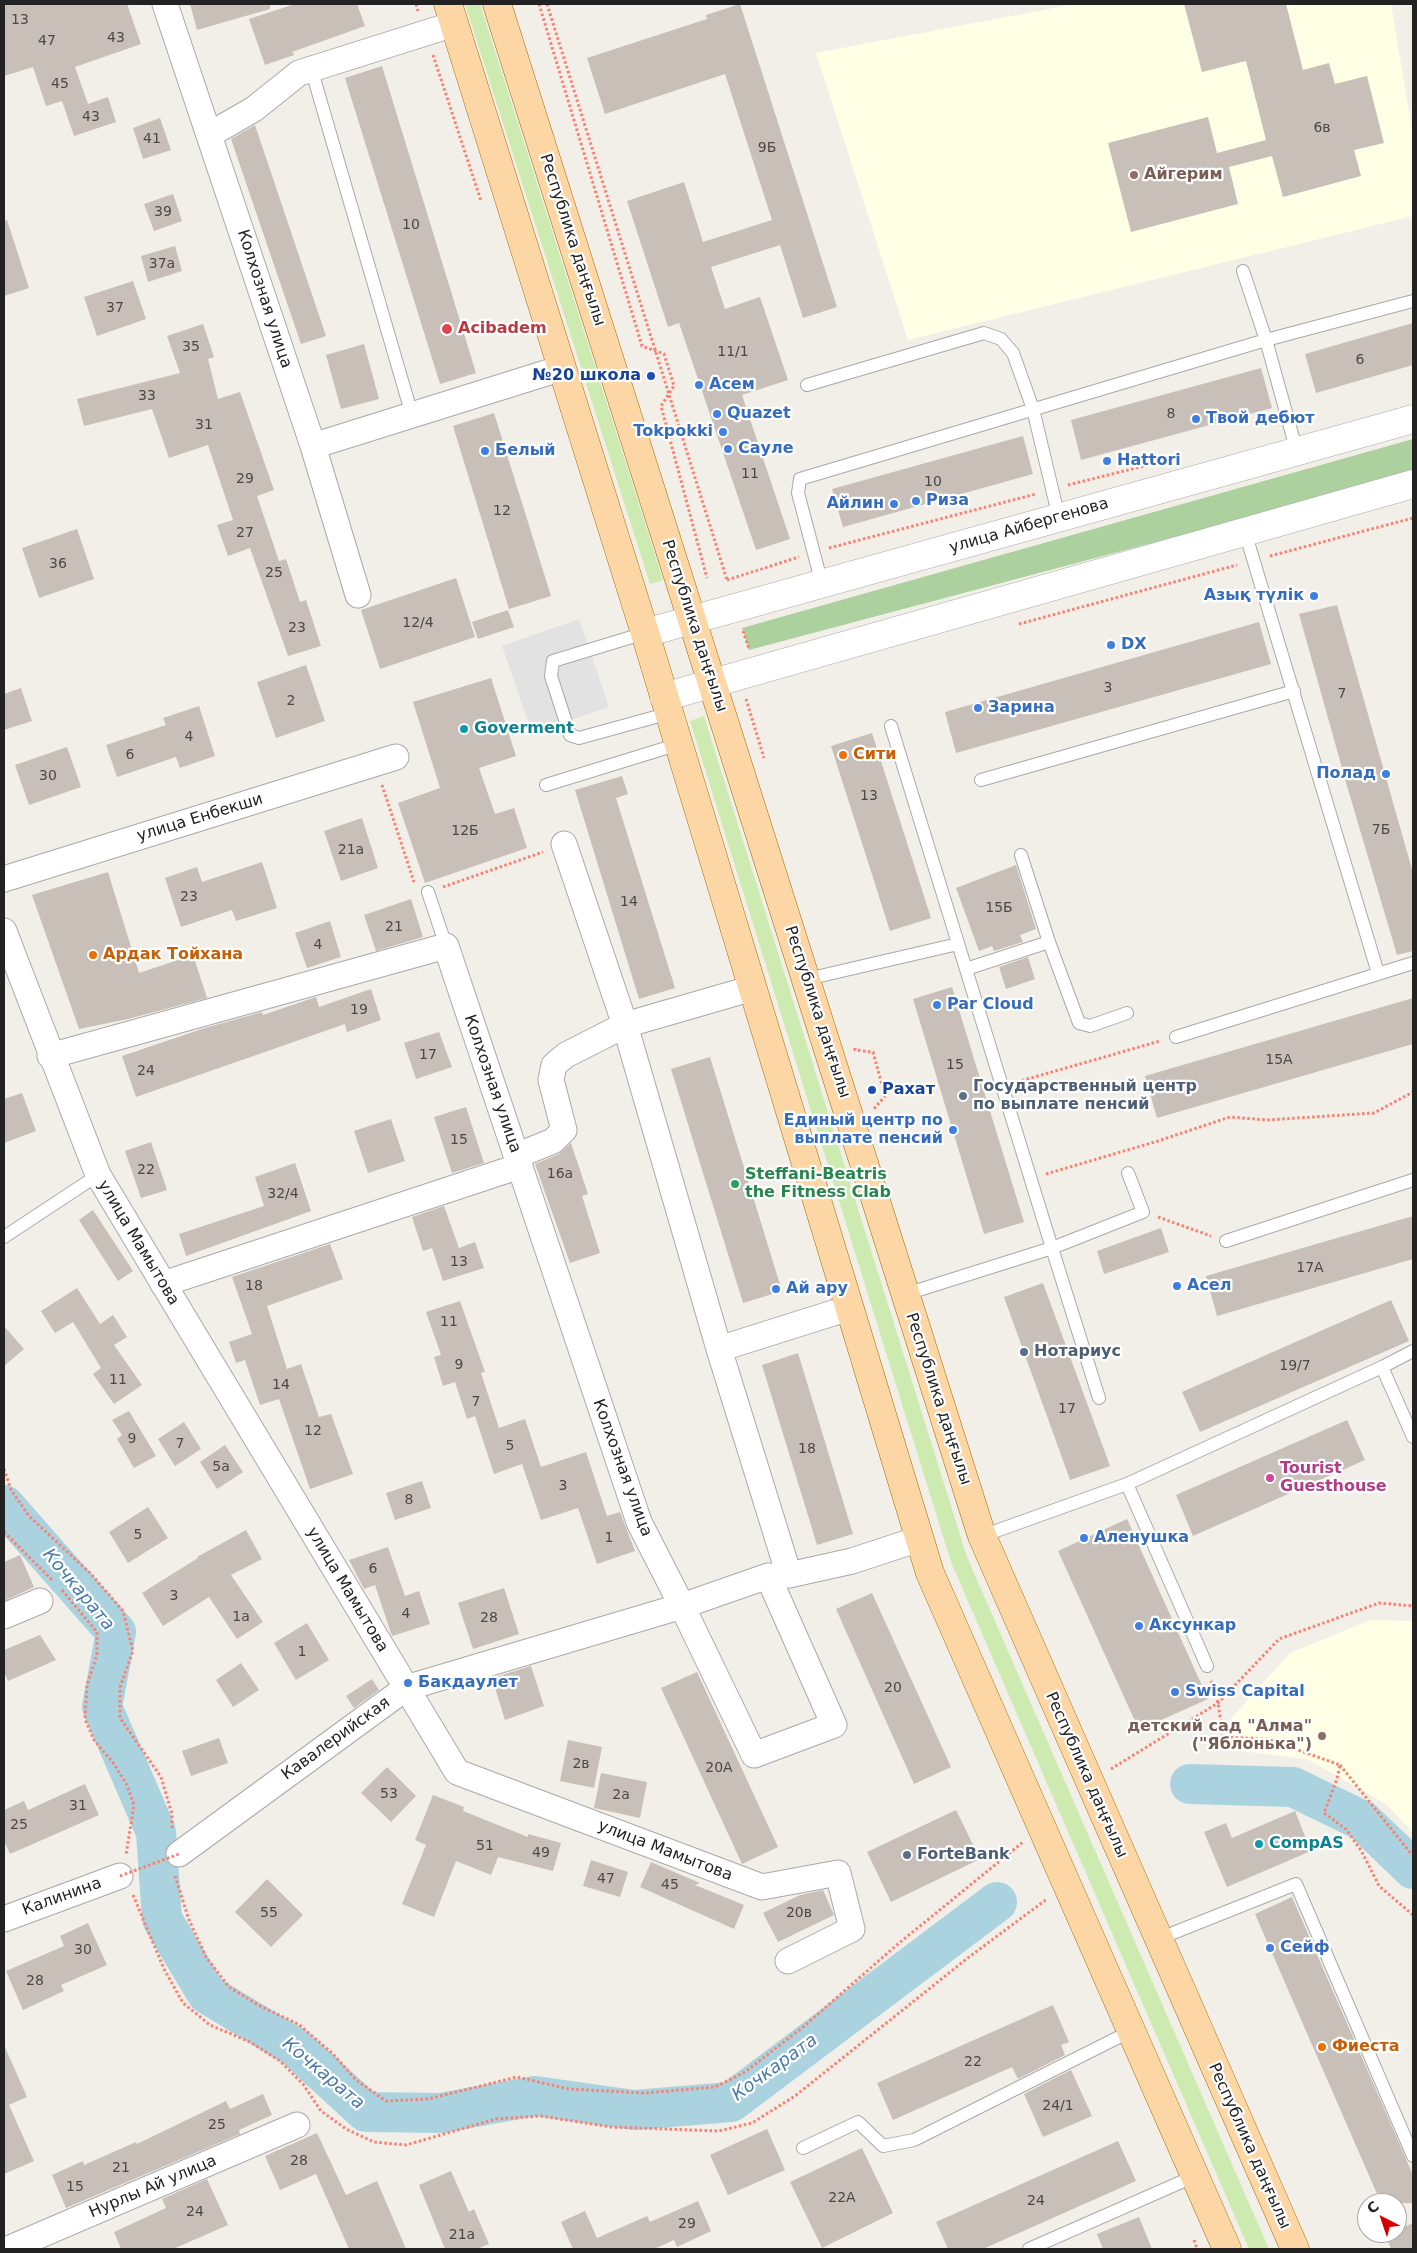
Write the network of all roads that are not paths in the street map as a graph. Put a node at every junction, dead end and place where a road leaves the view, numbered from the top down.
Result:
1 (165, 4) edge
2 (497, 4) edge
3 (451, 14) edge
4 (311, 68) junction
5 (209, 135) junction
6 (1243, 271) dead end
7 (1413, 301) edge
8 (1266, 340) junction
9 (562, 368) junction
10 (807, 385) dead end
11 (1033, 409) junction
12 (412, 415) junction
13 (1413, 419) edge
14 (313, 446) junction
15 (1297, 452) junction
16 (1413, 484) edge
17 (1059, 518) junction
18 (1245, 532) junction
19 (822, 584) junction
20 (358, 595) dead end
21 (692, 620) junction
22 (645, 633) junction
23 (712, 683) junction
24 (1294, 691) junction
25 (667, 705) junction
26 (891, 726) dead end
27 (679, 744) junction
28 (385, 760) road end
29 (981, 780) dead end
30 (546, 785) dead end
31 (564, 844) road end
32 (1021, 854) dead end
33 (4, 879) edge
34 (428, 892) road end
35 (4, 931) edge
36 (1049, 942) junction
37 (958, 944) junction
38 (446, 946) junction
39 (1413, 962) edge
40 (966, 969) junction
41 (1378, 973) junction
42 (806, 979) junction
43 (753, 988) junction
44 (1127, 1013) dead end
45 (626, 1025) junction
46 (1176, 1037) road end
47 (50, 1056) junction
48 (518, 1161) junction
49 (1128, 1173) dead end
50 (98, 1174) junction
51 (1413, 1180) edge
52 (4, 1237) edge
53 (1226, 1241) road end
54 (1052, 1248) junction
55 (163, 1284) junction
56 (906, 1294) junction
57 (850, 1309) junction
58 (719, 1349) junction
59 (1413, 1351) edge
60 (1382, 1367) junction
61 (1099, 1398) dead end
62 (1413, 1437) edge
63 (1128, 1484) junction
64 (982, 1536) junction
65 (919, 1539) junction
66 (778, 1576) junction
67 (40, 1601) dead end
68 (682, 1606) junction
69 (4, 1616) edge
70 (1207, 1666) road end
71 (406, 1688) junction
72 (174, 1855) road end
73 (127, 1874) road end
74 (4, 1919) edge
75 (1158, 1939) junction
76 (788, 1961) dead end
77 (1131, 2030) junction
78 (297, 2126) dead end
79 (803, 2148) dead end
80 (1413, 2156) edge
81 (1195, 2176) junction
82 (1290, 2238) edge
83 (8, 2249) edge
84 (1029, 2249) edge
85 (1227, 2249) edge
86 (1301, 2249) edge

1 - 5 street, Колхозная улица
2 - 21 main road, Республика даңғылы
3 - 4 street
3 - 9 main road
4 - 5 street
4 - 12 lane
5 - 14 street, Колхозная улица
6 - 8 lane
7 - 8 lane
8 - 11 lane
8 - 15 lane
9 - 12 street
9 - 22 main road
10 - 11 lane
11 - 17 lane
11 - 19 lane
12 - 14 street
13 - 15 street, улица Айбергенова
14 - 20 street, Колхозная улица
15 - 17 street, улица Айбергенова
16 - 18 street
17 - 19 street, улица Айбергенова
18 - 23 street
18 - 24 lane
19 - 21 street, улица Айбергенова
21 - 22 street, улица Айбергенова
21 - 23 main road, Республика даңғылы
22 - 25 main road
22 - 25 lane
23 - 25 street
23 - 42 main road, Республика даңғылы
24 - 29 lane
24 - 41 lane
25 - 27 main road
26 - 37 lane
27 - 30 lane
27 - 43 main road
28 - 33 street, улица Енбекши
31 - 45 street
32 - 36 lane
34 - 38 lane
35 - 47 street, улица Мамытова
36 - 40 lane
36 - 44 lane
37 - 40 lane
37 - 42 lane
38 - 47 street
38 - 48 street, Колхозная улица
39 - 41 lane
40 - 54 lane
41 - 46 lane
42 - 56 main road, Республика даңғылы
43 - 45 street
43 - 57 main road
45 - 48 street
45 - 58 street
47 - 50 street, улица Мамытова
48 - 55 street
48 - 68 street, Колхозная улица
49 - 54 lane
50 - 52 lane
50 - 55 street, улица Мамытова
51 - 53 lane
54 - 56 lane
54 - 61 lane
55 - 71 street, улица Мамытова
56 - 64 main road, Республика даңғылы
57 - 58 street
57 - 65 main road
58 - 66 street
59 - 60 lane
60 - 62 lane
60 - 63 lane
63 - 64 lane
63 - 70 lane
64 - 75 main road, Республика даңғылы
65 - 66 street, Кавалерийская
65 - 77 main road
66 - 68 street, Кавалерийская
66 - 68 street, Колхозная улица
67 - 69 street
68 - 71 street, Кавалерийская
71 - 72 street, Кавалерийская
71 - 76 street, улица Мамытова
73 - 74 street, Калинина
75 - 80 lane
75 - 82 main road, Республика даңғылы
77 - 79 lane
77 - 81 main road
78 - 83 street, Нурлы Ай улица
81 - 84 lane
81 - 85 main road
82 - 86 main road, Республика даңғылы

